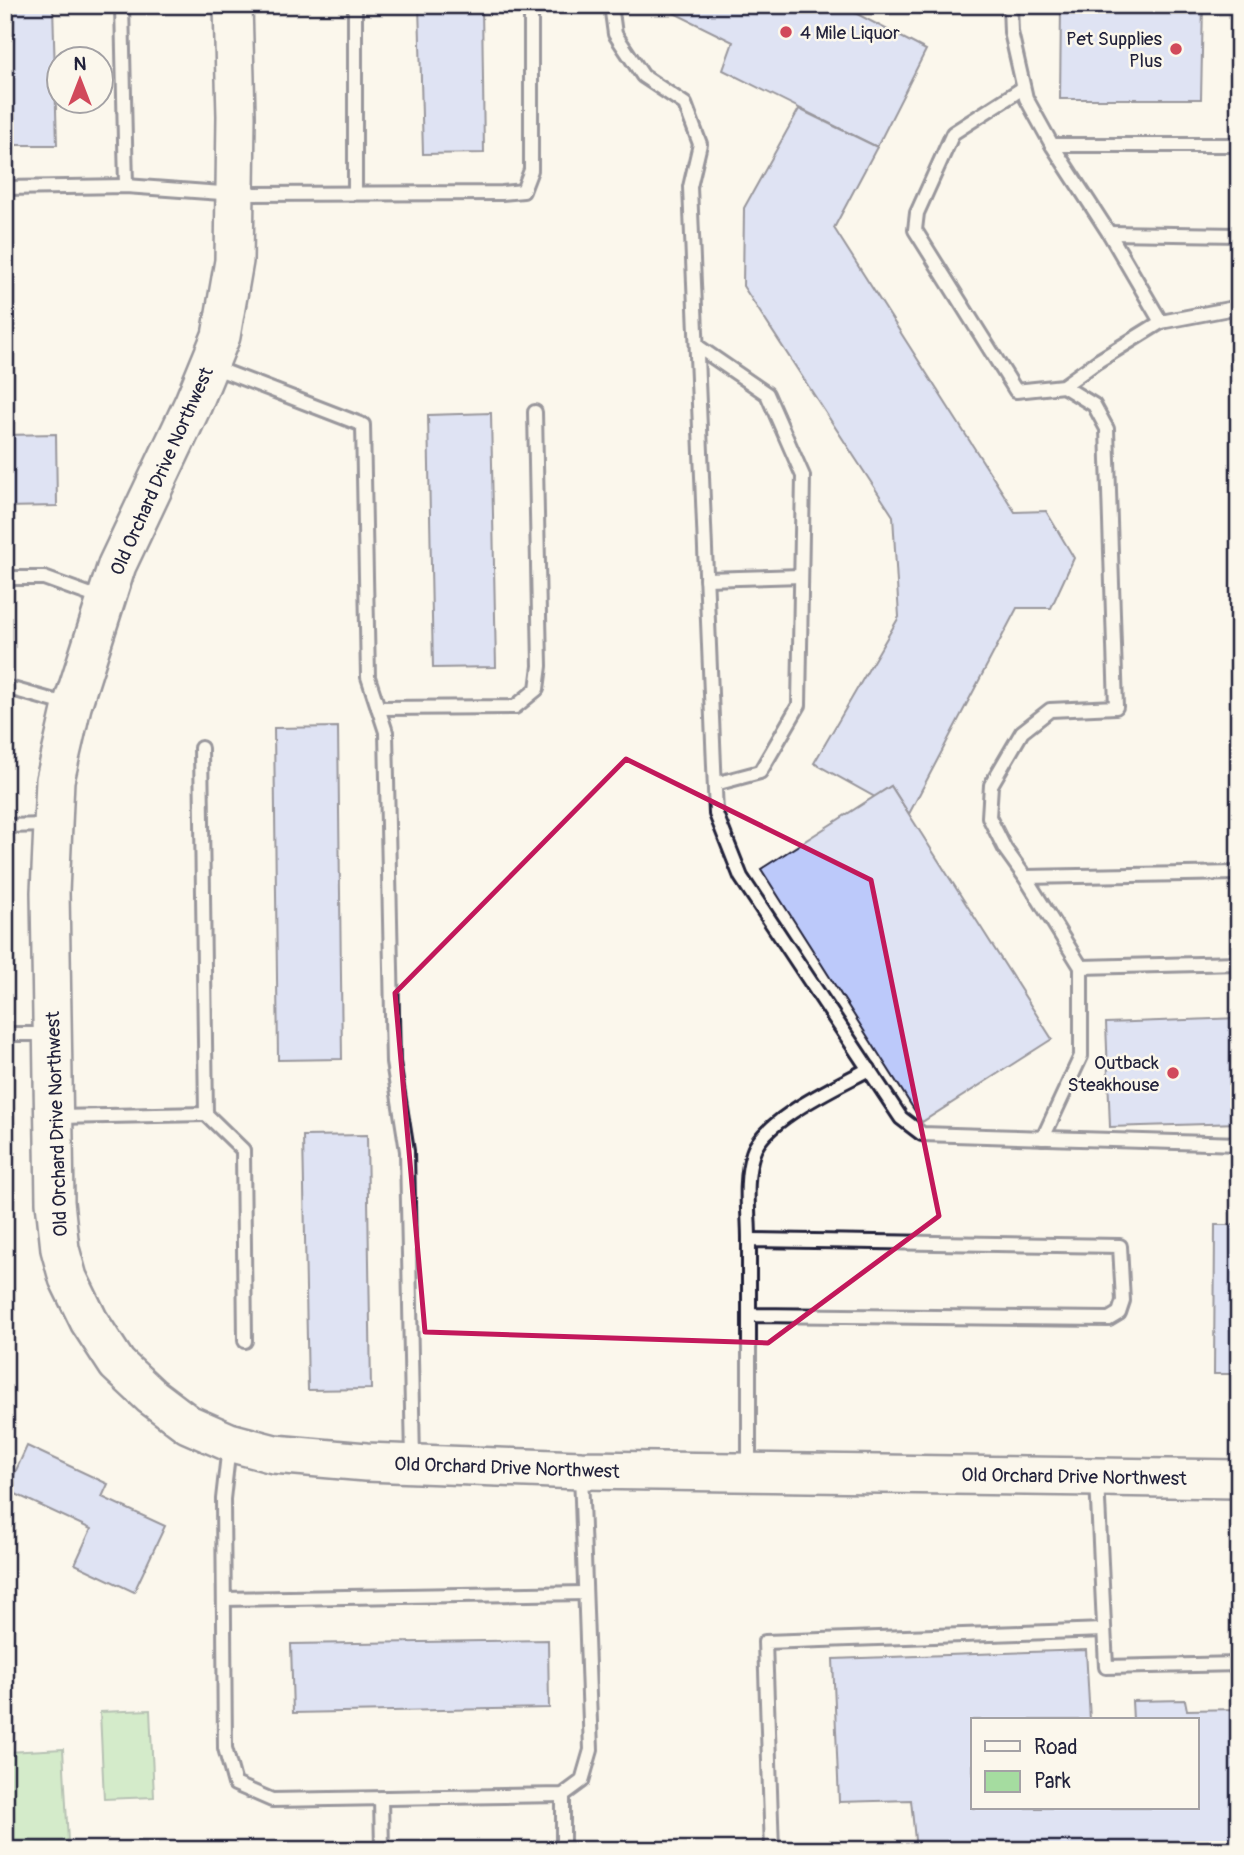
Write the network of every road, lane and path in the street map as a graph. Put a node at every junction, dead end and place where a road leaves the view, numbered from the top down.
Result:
1 (122, 5) edge
2 (233, 5) edge
3 (355, 5) edge
4 (531, 5) edge
5 (611, 5) edge
6 (1010, 5) edge
7 (1023, 88) junction
8 (1052, 145) junction
9 (1239, 145) edge
10 (126, 186) junction
11 (5, 188) edge
12 (355, 192) junction
13 (235, 194) junction
14 (1109, 233) junction
15 (1239, 234) edge
16 (1239, 307) edge
17 (1161, 322) junction
18 (697, 346) junction
19 (209, 365) junction
20 (1063, 386) junction
21 (535, 412) dead end
22 (801, 576) junction
23 (5, 578) edge
24 (706, 579) junction
25 (106, 600) junction
26 (5, 687) edge
27 (72, 706) junction
28 (379, 708) junction
29 (201, 748) dead end
30 (715, 784) junction
31 (53, 825) junction
32 (5, 826) edge
33 (1239, 873) edge
34 (1025, 877) junction
35 (1239, 963) edge
36 (1081, 967) junction
37 (5, 1034) edge
38 (52, 1034) junction
39 (869, 1069) junction
40 (206, 1114) junction
41 (54, 1117) junction
42 (1043, 1138) junction
43 (1239, 1144) edge
44 (749, 1240) junction
45 (749, 1315) junction
46 (245, 1341) dead end
47 (229, 1442) junction
48 (413, 1464) junction
49 (581, 1470) junction
50 (749, 1472) junction
51 (1097, 1476) junction
52 (1239, 1479) edge
53 (585, 1592) junction
54 (223, 1599) junction
55 (1104, 1630) junction
56 (1239, 1664) edge
57 (563, 1795) junction
58 (381, 1798) junction
59 (382, 1850) edge
60 (563, 1850) edge
61 (772, 1850) edge

1 - 10 lane
2 - 13 street, Old Orchard Drive Northwest
3 - 12 lane
4 - 12 lane
5 - 18 lane
6 - 7 lane
7 - 8 lane
7 - 20 lane
8 - 9 lane
8 - 14 lane
10 - 11 lane
10 - 13 lane
12 - 13 lane
13 - 19 street, Old Orchard Drive Northwest
14 - 15 lane
14 - 17 lane
16 - 17 lane
17 - 20 lane
18 - 22 lane
18 - 24 lane
19 - 25 street, Old Orchard Drive Northwest
19 - 28 lane
20 - 34 lane
21 - 28 lane
22 - 24 lane
22 - 30 lane
23 - 25 lane
24 - 30 lane
25 - 27 street, Old Orchard Drive Northwest
26 - 27 lane
27 - 31 street, Old Orchard Drive Northwest
28 - 48 lane
29 - 40 lane
30 - 39 lane
31 - 32 lane
31 - 38 street, Old Orchard Drive Northwest
33 - 34 lane
34 - 36 lane
35 - 36 lane
36 - 42 lane
37 - 38 lane
38 - 41 street, Old Orchard Drive Northwest
39 - 42 lane
39 - 44 lane
40 - 41 lane
40 - 46 lane
41 - 47 street, Old Orchard Drive Northwest
42 - 43 lane
44 - 45 lane
44 - 45 lane
45 - 50 lane
47 - 48 street, Old Orchard Drive Northwest
47 - 54 lane
48 - 49 street, Old Orchard Drive Northwest
49 - 50 street, Old Orchard Drive Northwest
49 - 53 lane
50 - 51 street, Old Orchard Drive Northwest
51 - 52 street, Old Orchard Drive Northwest
51 - 55 lane
53 - 54 lane
53 - 57 lane
54 - 58 lane
55 - 56 lane
55 - 61 lane
57 - 58 lane
57 - 60 lane
58 - 59 lane

